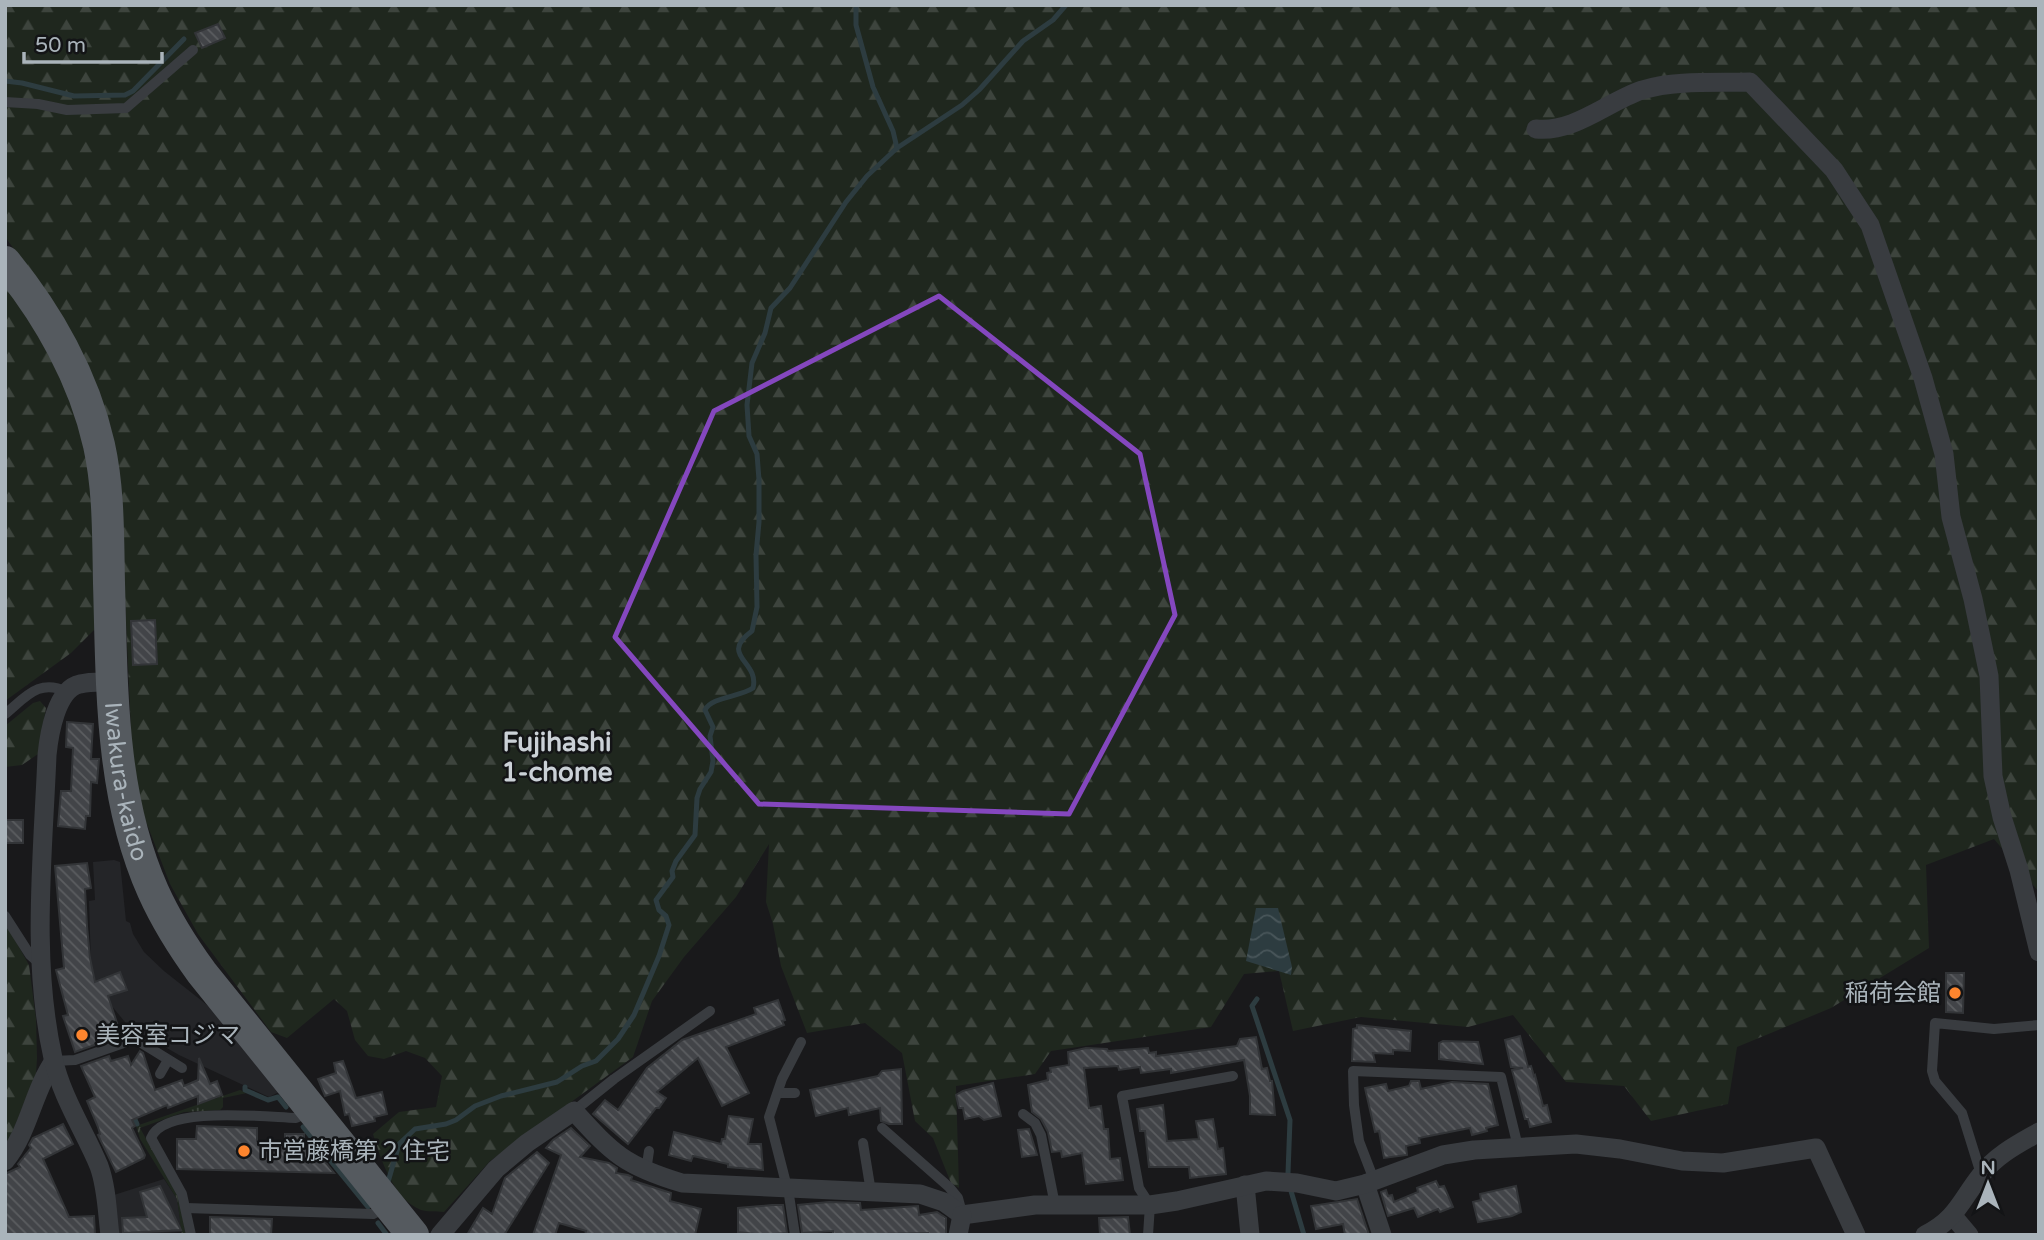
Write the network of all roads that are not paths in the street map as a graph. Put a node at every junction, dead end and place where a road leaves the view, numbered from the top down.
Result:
1 (193, 50) dead end
2 (5, 102) edge
3 (1536, 129) dead end
4 (5, 262) edge
5 (113, 682) junction
6 (67, 692) junction
7 (5, 714) edge
8 (5, 916) edge
9 (2039, 952) edge
10 (39, 963) junction
11 (710, 1011) dead end
12 (2039, 1025) edge
13 (801, 1042) dead end
14 (168, 1060) junction
15 (54, 1061) junction
16 (182, 1068) dead end
17 (160, 1074) dead end
18 (1233, 1076) dead end
19 (778, 1093) junction
20 (795, 1093) dead end
21 (313, 1111) junction
22 (574, 1111) junction
23 (1023, 1114) dead end
24 (882, 1128) dead end
25 (2039, 1132) edge
26 (863, 1143) dead end
27 (1518, 1147) junction
28 (5, 1161) edge
29 (1981, 1175) junction
30 (1369, 1182) junction
31 (1245, 1185) junction
32 (788, 1189) junction
33 (871, 1192) junction
34 (390, 1205) junction
35 (1055, 1205) junction
36 (1150, 1205) junction
37 (186, 1208) junction
38 (1953, 1216) junction
39 (960, 1225) edge
40 (110, 1235) edge
41 (191, 1235) edge
42 (413, 1235) edge
43 (440, 1235) edge
44 (795, 1235) edge
45 (1148, 1235) edge
46 (1250, 1235) edge
47 (1382, 1235) edge
48 (1856, 1235) edge
49 (1925, 1235) edge
50 (1969, 1235) edge

1 - 2 lane
3 - 9 street
4 - 5 main road, Iwakura-kaido
5 - 6 street
5 - 21 main road, Iwakura-kaido
6 - 7 lane
6 - 10 street
8 - 10 lane
10 - 15 street
11 - 22 lane
12 - 29 lane
13 - 19 lane
14 - 15 lane
14 - 16 lane
14 - 17 lane
15 - 28 street
15 - 40 street
18 - 36 lane
19 - 20 lane
19 - 32 lane
21 - 34 main road, Iwakura-kaido
21 - 37 lane
22 - 32 street
22 - 43 street
23 - 35 lane
24 - 39 lane
25 - 29 street
26 - 33 lane
27 - 30 street
27 - 30 lane
27 - 48 street
29 - 38 street
30 - 31 street
30 - 47 street
31 - 36 street
31 - 46 street
32 - 33 street
32 - 44 lane
33 - 39 street
34 - 37 lane
34 - 42 main road, Iwakura-kaido
35 - 36 street
35 - 39 street
36 - 45 lane
37 - 41 lane
38 - 49 street
38 - 50 street

